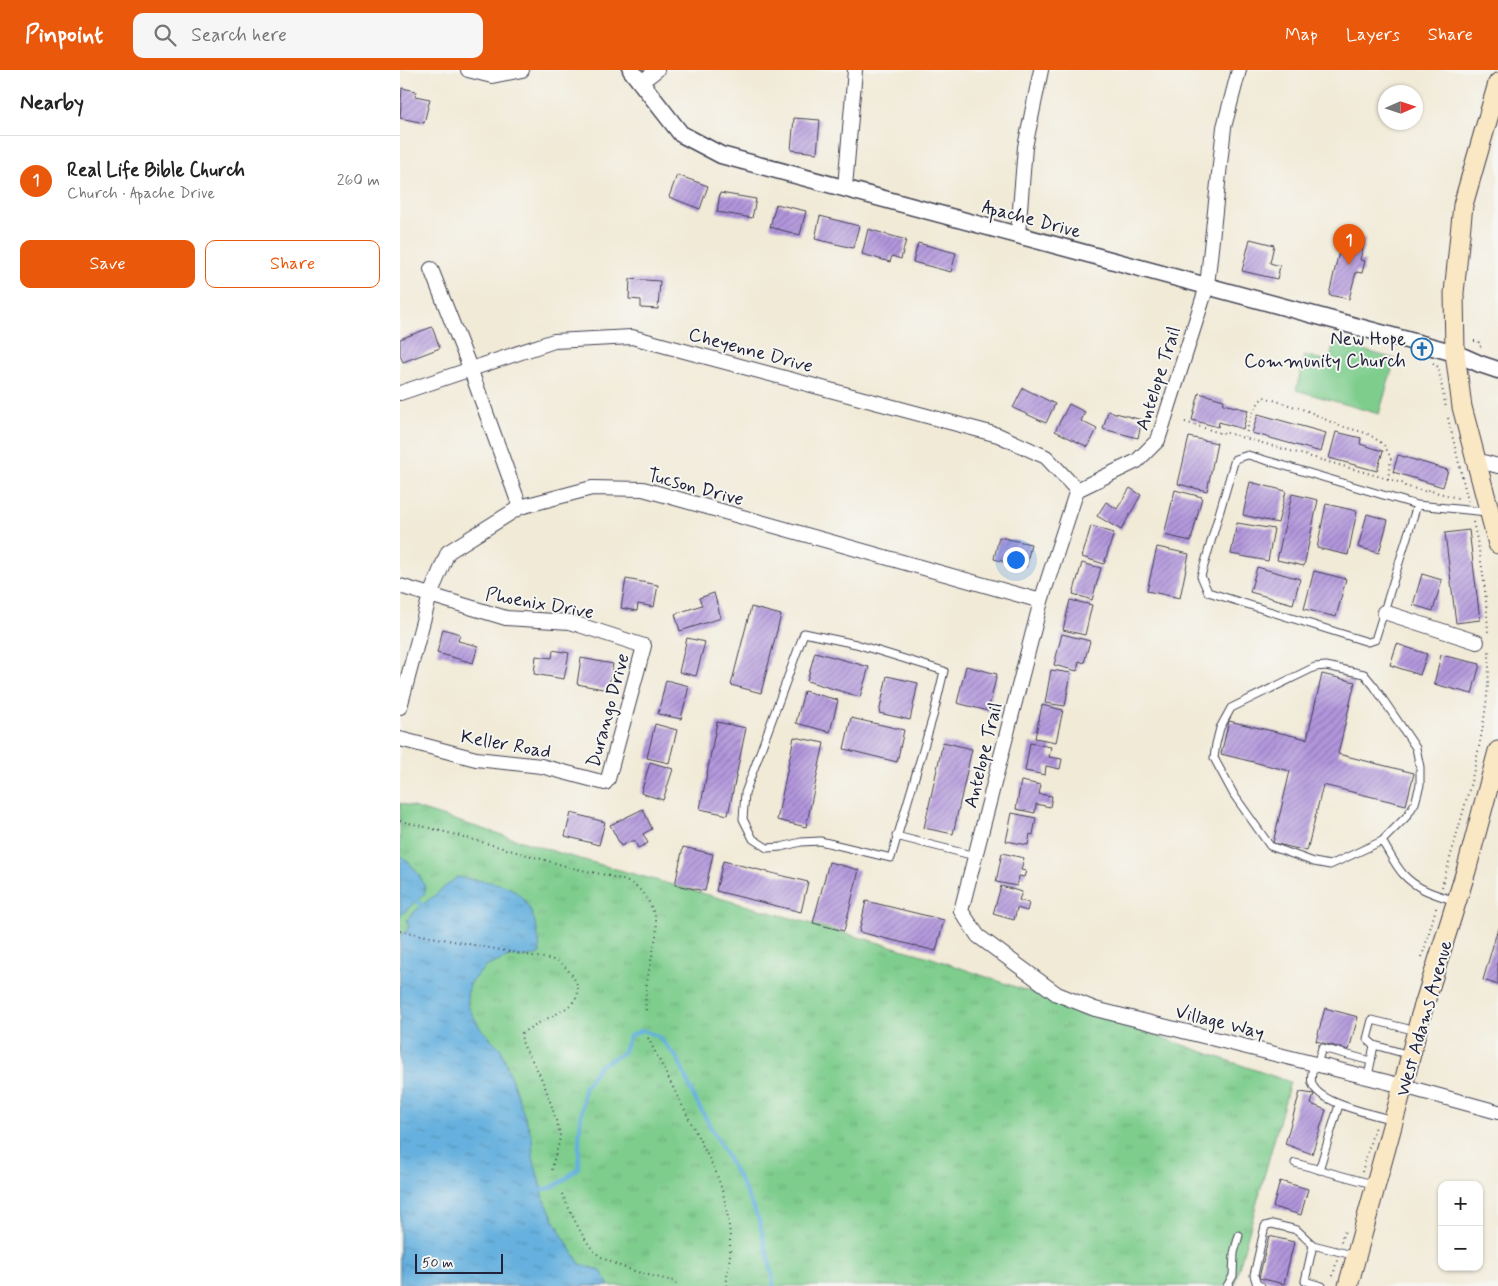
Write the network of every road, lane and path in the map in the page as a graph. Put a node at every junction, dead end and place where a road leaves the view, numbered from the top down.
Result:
1 (468, 70) edge
2 (522, 70) edge
3 (657, 70) edge
4 (855, 70) edge
5 (1040, 70) edge
6 (1238, 70) edge
7 (635, 76) edge
8 (1498, 83) edge
9 (844, 187) junction
10 (1018, 234) junction
11 (431, 269) dead end
12 (1207, 286) junction
13 (1474, 340) dead end
14 (1478, 349) dead end
15 (1455, 353) junction
16 (1433, 363) dead end
17 (470, 368) junction
18 (1498, 370) edge
19 (400, 393) edge
20 (1446, 407) dead end
21 (1448, 417) dead end
22 (1186, 422) dead end
23 (1245, 438) junction
24 (1476, 460) junction
25 (1498, 466) edge
26 (1388, 479) junction
27 (1077, 490) junction
28 (1417, 505) junction
29 (520, 507) junction
30 (1490, 512) junction
31 (1473, 522) dead end
32 (1498, 544) edge
33 (400, 586) edge
34 (430, 595) junction
35 (1041, 601) junction
36 (1384, 612) junction
37 (1485, 641) junction
38 (644, 646) joint
39 (400, 707) edge
40 (400, 740) edge
41 (1498, 751) edge
42 (605, 783) joint
43 (400, 821) edge
44 (896, 836) junction
45 (1382, 841) junction
46 (975, 856) junction
47 (1442, 887) dead end
48 (1457, 901) junction
49 (961, 911) joint
50 (400, 931) edge
51 (646, 1011) dead end
52 (1417, 1031) junction
53 (648, 1038) dead end
54 (1374, 1045) junction
55 (1411, 1055) junction
56 (1371, 1061) junction
57 (1316, 1064) junction
58 (1368, 1077) junction
59 (1403, 1086) junction
60 (1339, 1105) junction
61 (1498, 1112) edge
62 (1394, 1120) junction
63 (1375, 1126) dead end
64 (1295, 1163) dead end
65 (1319, 1170) junction
66 (552, 1173) dead end
67 (1369, 1180) junction
68 (562, 1194) dead end
69 (1348, 1225) dead end
70 (1239, 1235) dead end
71 (1340, 1244) dead end
72 (1313, 1245) junction
73 (1356, 1256) junction
74 (1337, 1257) dead end
75 (1340, 1281) edge
76 (678, 1286) edge
77 (727, 1286) edge
78 (1227, 1286) edge
79 (1261, 1286) edge
80 (1322, 1286) edge

1 - 2 street
3 - 7 street
4 - 9 street
5 - 10 street
6 - 12 street, Antelope Trail
7 - 9 street, Apache Drive
8 - 15 main road
9 - 10 street, Apache Drive
10 - 12 street, Apache Drive
11 - 17 street
12 - 15 street, Apache Drive
12 - 27 street, Antelope Trail
13 - 14 path
15 - 18 street, Apache Drive
15 - 24 main road
16 - 20 path
17 - 19 street, Cheyenne Drive
17 - 27 street, Cheyenne Drive
17 - 29 street
21 - 26 path
22 - 23 path
23 - 26 path
23 - 26 path
24 - 25 street
24 - 30 main road
27 - 35 street, Antelope Trail
28 - 30 lane
28 - 36 lane
28 - 36 lane
29 - 34 street, Tucson Drive
29 - 35 street, Tucson Drive
30 - 32 main road
31 - 37 path
33 - 34 street, Phoenix Drive
34 - 38 street, Phoenix Drive
34 - 39 street, Tucson Drive
35 - 46 street, Antelope Trail
36 - 37 street
37 - 47 path
38 - 42 street, Durango Drive
40 - 42 street, Keller Road
41 - 48 main road, West Adams Avenue
43 - 51 path
44 - 44 lane
44 - 46 lane
45 - 45 lane
45 - 48 lane
46 - 49 street, Antelope Trail
48 - 52 main road, West Adams Avenue
49 - 57 street, Village Way
50 - 66 path
52 - 54 lane
52 - 55 main road, West Adams Avenue
53 - 77 path
54 - 55 lane
54 - 56 lane
55 - 59 main road, West Adams Avenue
56 - 57 lane
56 - 58 lane
57 - 58 street, Village Way
57 - 60 lane
58 - 59 street, Village Way
59 - 61 street, Village Way
59 - 62 main road, West Adams Avenue
60 - 62 lane
60 - 65 lane
62 - 67 main road, West Adams Avenue
63 - 67 path
64 - 65 lane
65 - 67 lane
67 - 73 main road, West Adams Avenue
68 - 76 path
69 - 71 path
70 - 78 lane
72 - 73 lane
72 - 79 lane
72 - 80 lane
73 - 75 main road, West Adams Avenue
74 - 75 path

